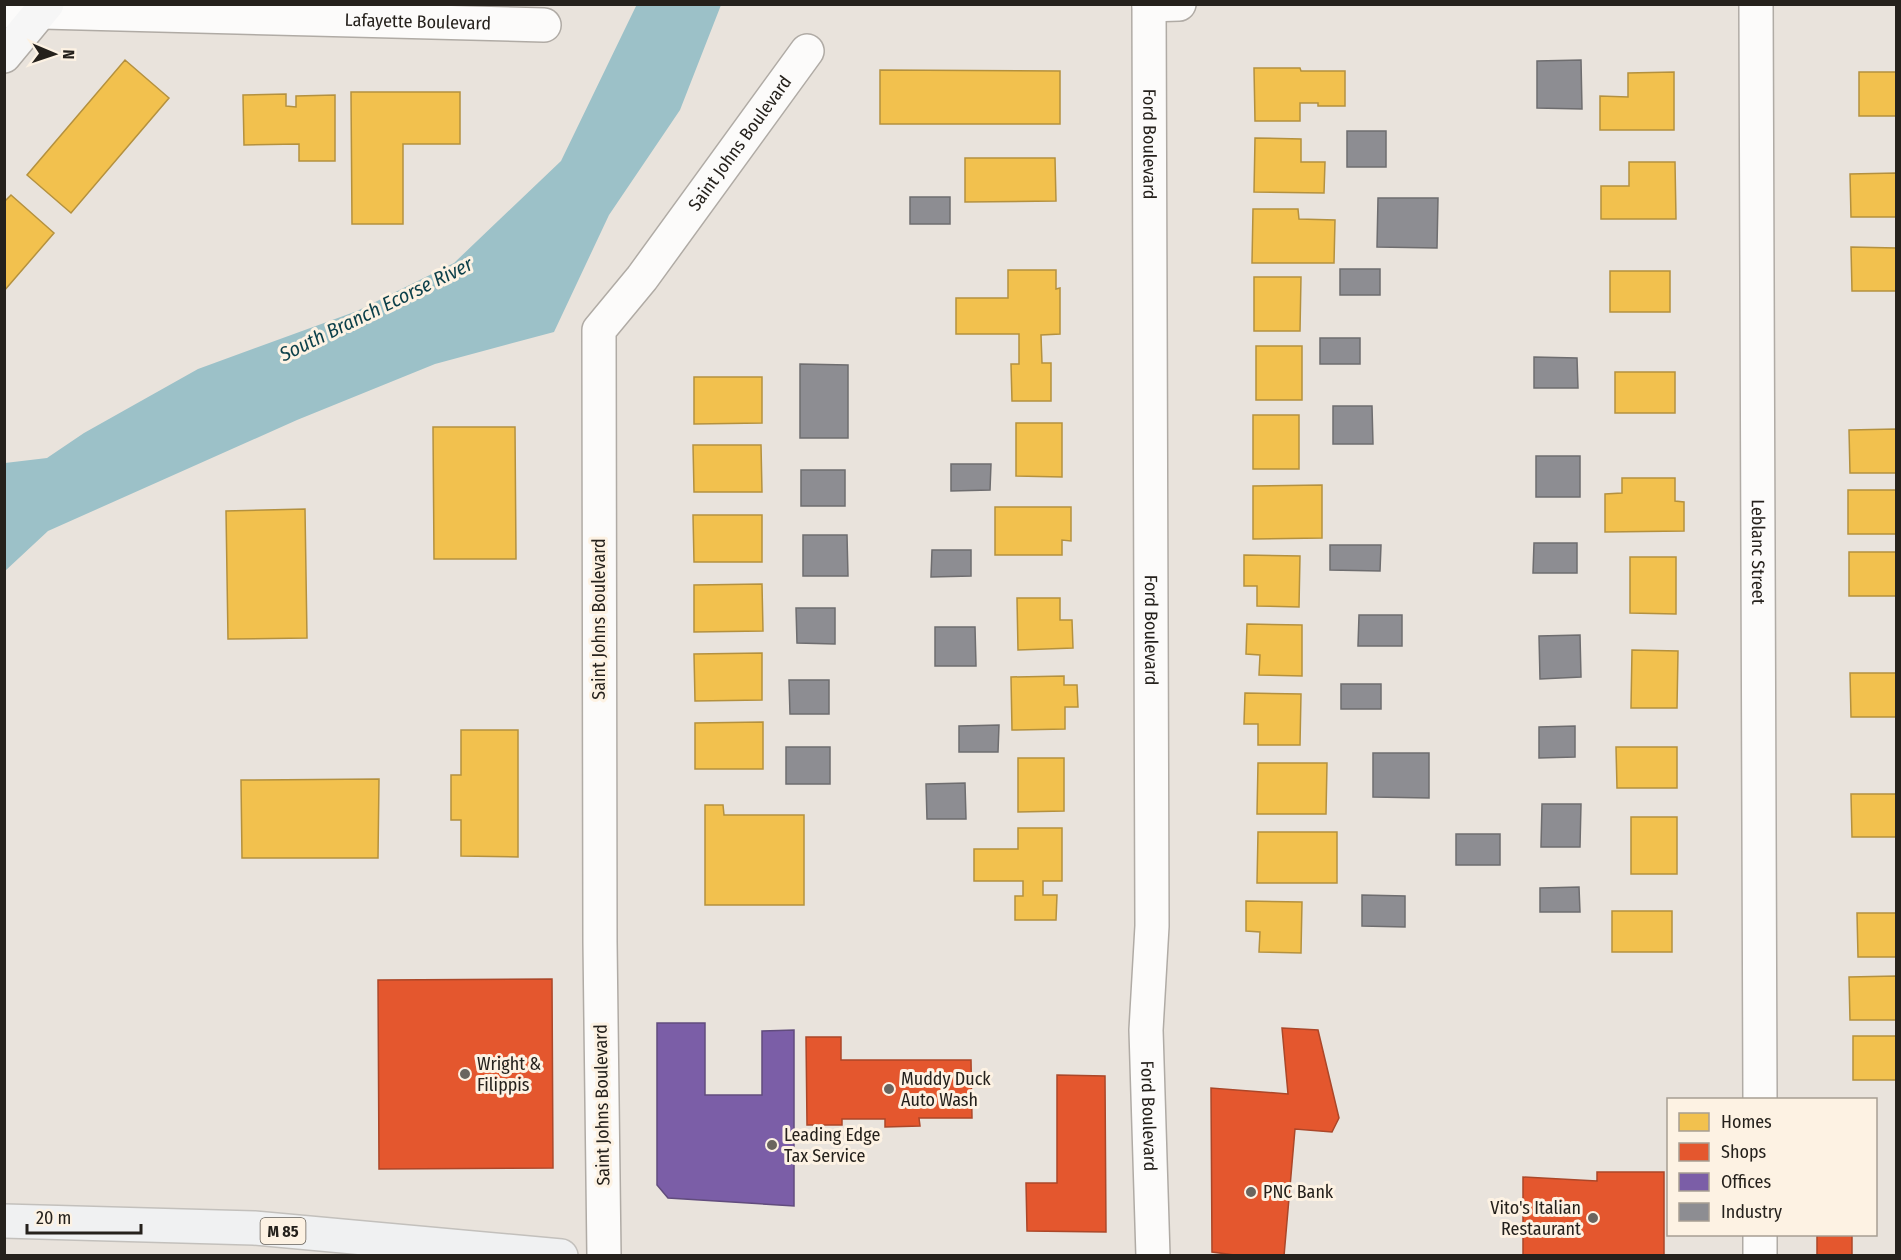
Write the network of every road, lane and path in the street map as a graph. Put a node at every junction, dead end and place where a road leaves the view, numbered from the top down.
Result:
1 (1179, 4) edge
2 (1756, 4) edge
3 (1149, 5) edge
4 (44, 8) edge
5 (4, 11) edge
6 (544, 25) dead end
7 (807, 51) dead end
8 (4, 56) edge
9 (1760, 1098) edge
10 (4, 1221) edge
11 (254, 1228) junction
12 (1760, 1236) edge
13 (310, 1256) edge
14 (561, 1256) edge
15 (604, 1256) edge
16 (1153, 1256) edge
17 (1760, 1256) edge

1 - 3 street
2 - 9 street, Leblanc Street
3 - 16 street, Ford Boulevard
4 - 5 street, Lafayette Boulevard
4 - 6 street, Lafayette Boulevard
4 - 8 street
7 - 15 street, Saint Johns Boulevard
10 - 11 main road, M 85
11 - 13 main road
11 - 14 main road, M 85
12 - 17 street

